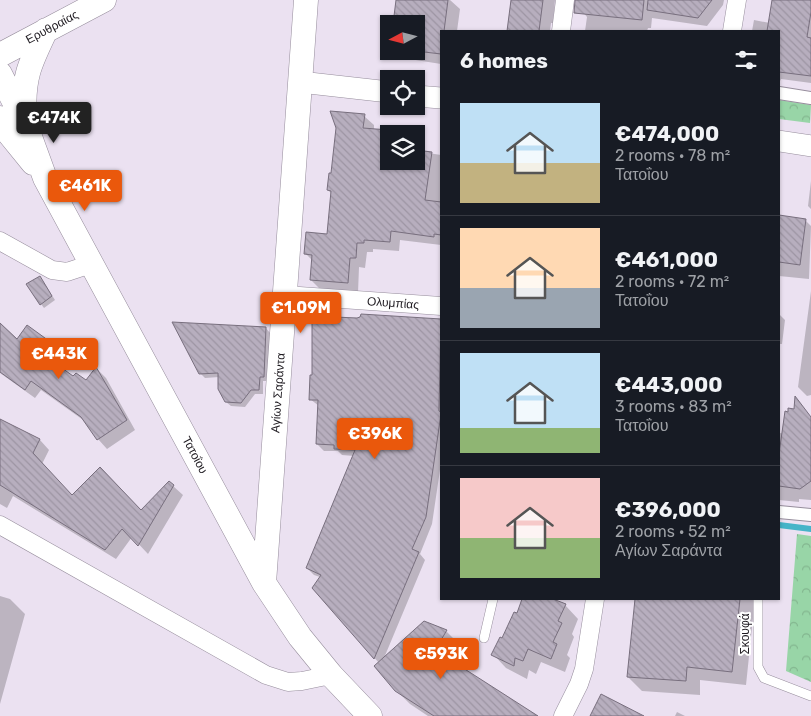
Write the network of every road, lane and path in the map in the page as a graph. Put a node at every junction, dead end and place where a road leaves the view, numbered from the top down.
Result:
1 (104, 0) edge
2 (306, 0) edge
3 (565, 0) edge
4 (737, 0) edge
5 (46, 30) junction
6 (561, 30) edge
7 (732, 30) edge
8 (0, 55) edge
9 (0, 74) edge
10 (300, 82) junction
11 (380, 91) edge
12 (780, 93) edge
13 (425, 97) edge
14 (440, 98) edge
15 (811, 98) edge
16 (8, 124) edge
17 (780, 141) edge
18 (811, 146) edge
19 (0, 241) edge
20 (91, 264) junction
21 (285, 295) junction
22 (440, 306) edge
23 (780, 512) edge
24 (811, 515) edge
25 (0, 525) edge
26 (264, 583) junction
27 (493, 600) edge
28 (595, 600) edge
29 (758, 600) edge
30 (484, 638) dead end
31 (331, 675) junction
32 (811, 696) edge
33 (370, 716) edge
34 (563, 716) edge

1 - 5 main road, Ερυθραίας
2 - 10 main road, Αγίων Σαράντα
3 - 6 street
4 - 7 street
5 - 8 main road, Ερυθραίας
5 - 16 main road
9 - 16 main road, Τατοΐου
10 - 11 street
10 - 21 main road, Αγίων Σαράντα
12 - 15 street
13 - 14 street
16 - 20 main road, Τατοΐου
17 - 18 street
19 - 20 street
20 - 26 main road, Τατοΐου
21 - 22 street, Ολυμπίας
21 - 26 main road, Αγίων Σαράντα
23 - 24 street
25 - 31 street
26 - 31 main road, Τατοΐου
27 - 30 lane
28 - 34 street
29 - 32 lane, Σκουφά
31 - 33 main road, Τατοΐου

